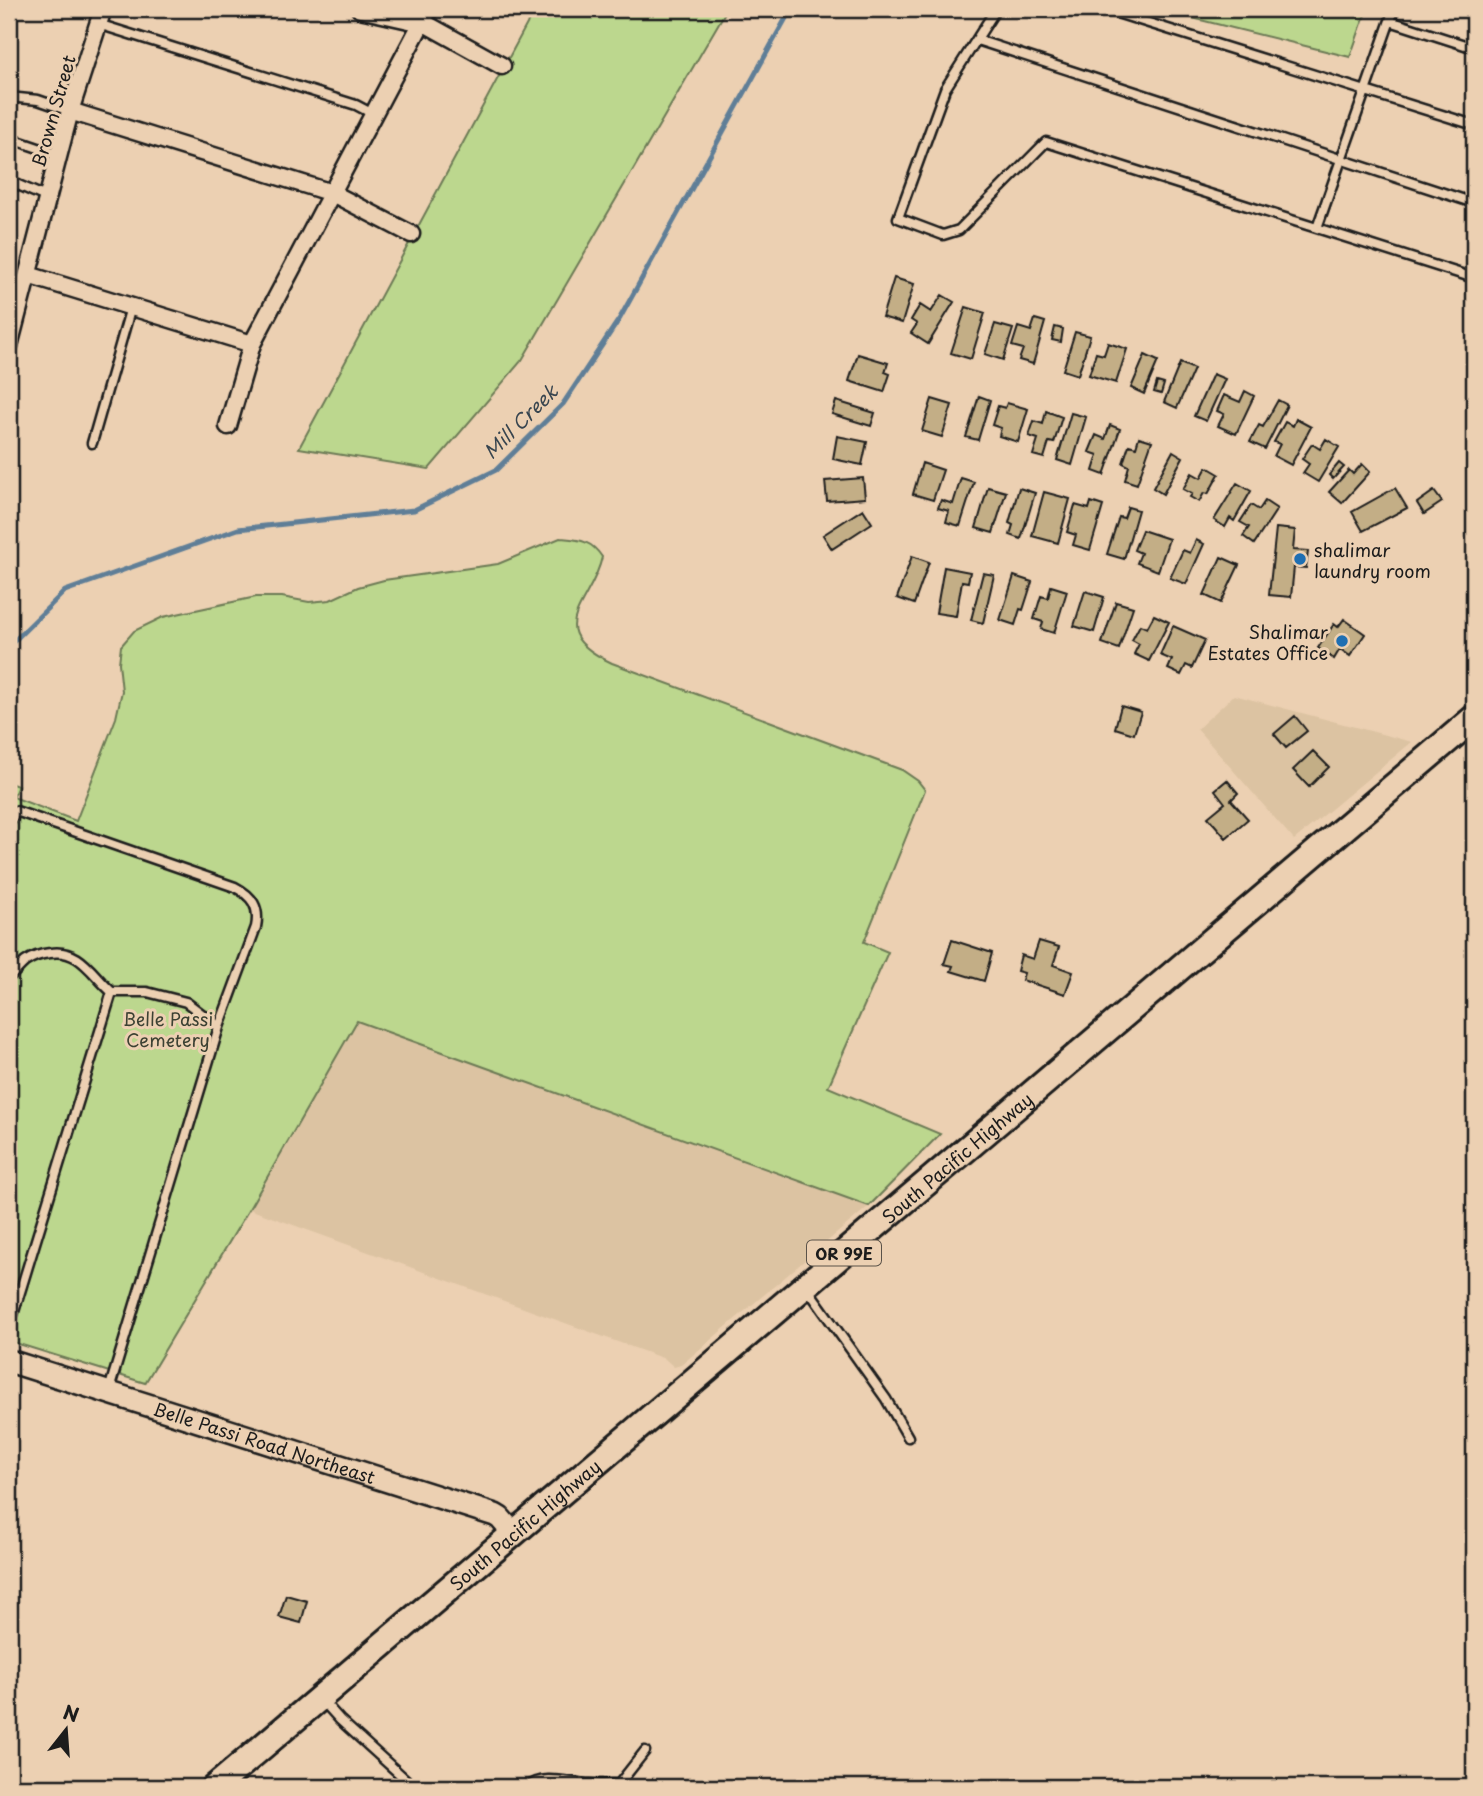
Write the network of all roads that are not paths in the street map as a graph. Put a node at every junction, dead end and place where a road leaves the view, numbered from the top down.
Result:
1 (360, 9) edge
2 (399, 9) edge
3 (996, 9) edge
4 (1104, 9) edge
5 (1394, 9) edge
6 (101, 16) edge
7 (425, 16) edge
8 (1390, 21) junction
9 (977, 40) junction
10 (1474, 48) edge
11 (502, 66) dead end
12 (1365, 91) junction
13 (9, 97) edge
14 (70, 111) junction
15 (373, 114) junction
16 (1474, 125) edge
17 (9, 138) edge
18 (59, 155) junction
19 (1341, 160) junction
20 (9, 181) edge
21 (332, 193) junction
22 (49, 198) junction
23 (1474, 203) edge
24 (1317, 228) junction
25 (411, 234) dead end
26 (28, 275) junction
27 (1474, 278) edge
28 (131, 307) junction
29 (252, 344) junction
30 (9, 346) edge
31 (228, 426) dead end
32 (92, 443) dead end
33 (1474, 718) edge
34 (9, 824) edge
35 (9, 977) edge
36 (112, 992) junction
37 (219, 1027) junction
38 (805, 1286) junction
39 (9, 1328) edge
40 (9, 1361) edge
41 (108, 1393) junction
42 (908, 1437) dead end
43 (514, 1534) junction
44 (320, 1698) junction
45 (645, 1751) dead end
46 (215, 1787) edge
47 (414, 1787) edge
48 (528, 1787) edge

1 - 7 street
2 - 7 street
3 - 9 lane
4 - 12 lane
5 - 8 lane
6 - 14 street, Brown Street
6 - 15 lane
7 - 11 street
7 - 15 street
8 - 10 lane
8 - 12 lane
9 - 19 lane
9 - 24 lane
12 - 16 lane
12 - 19 lane
13 - 14 lane
14 - 18 street, Brown Street
14 - 21 street
15 - 21 street
17 - 18 lane
18 - 22 street, Brown Street
19 - 23 lane
19 - 24 lane
20 - 22 lane
21 - 25 street
21 - 29 street
22 - 26 street, Brown Street
24 - 27 lane
26 - 28 street
26 - 30 street, Brown Street
28 - 29 street
28 - 32 lane
29 - 31 street
33 - 38 main road, South Pacific Highway / OR 99E
34 - 37 lane
35 - 36 lane
36 - 37 lane
36 - 39 lane
37 - 41 lane
38 - 42 lane
38 - 43 main road, South Pacific Highway / OR 99E
40 - 41 street, Belle Passi Road Northeast
41 - 43 street, Belle Passi Road Northeast
43 - 44 main road, South Pacific Highway / OR 99E
44 - 46 main road, South Pacific Highway / OR 99E
44 - 47 lane
45 - 48 lane

